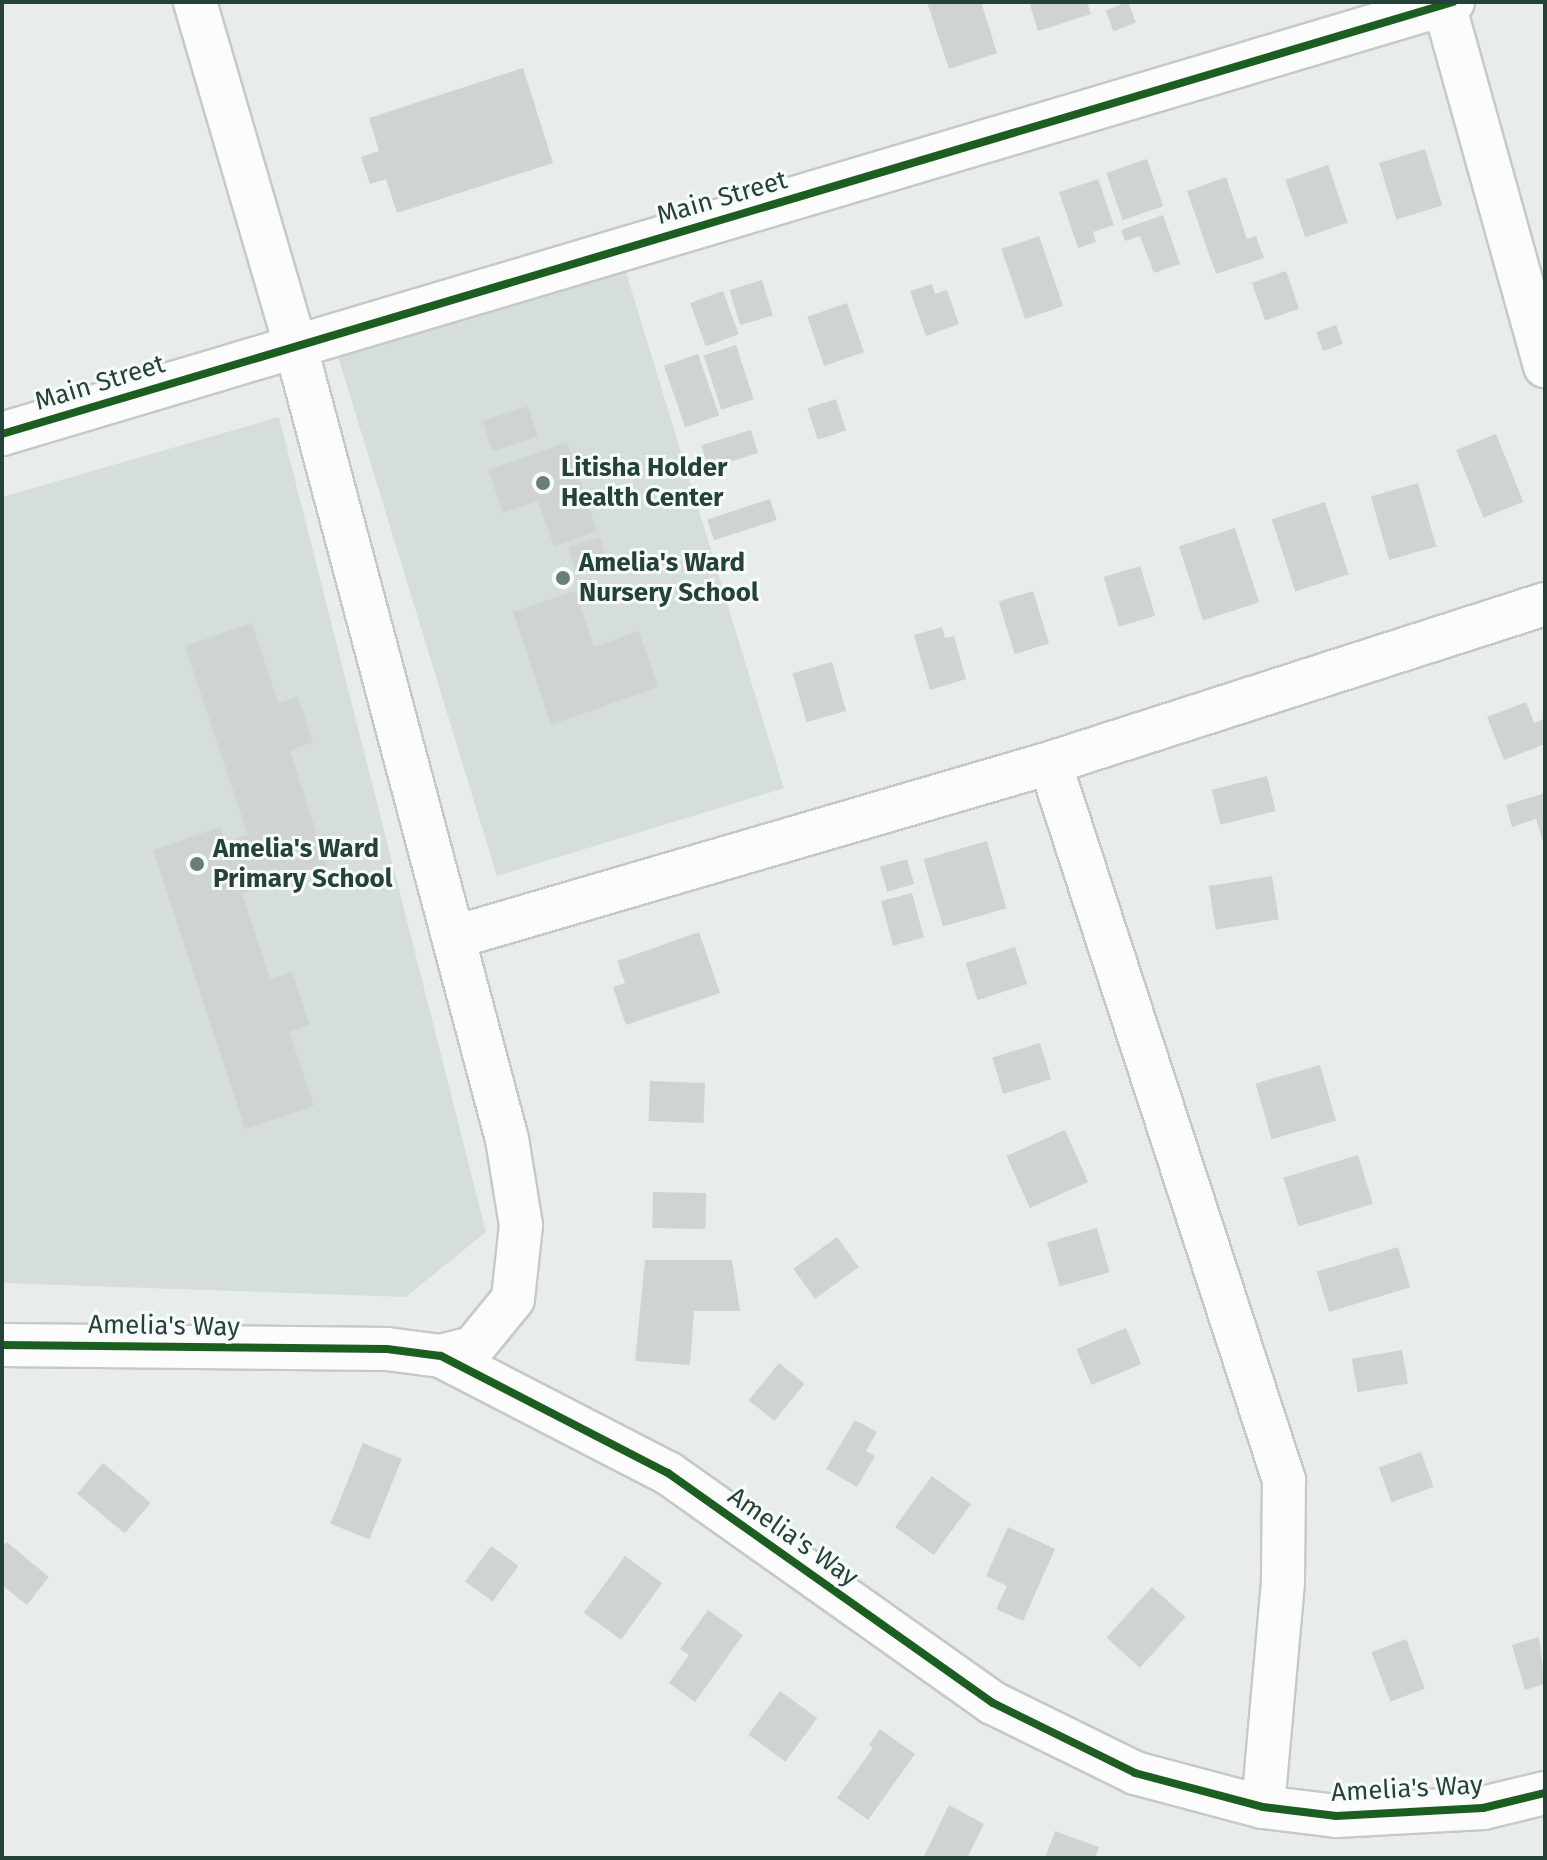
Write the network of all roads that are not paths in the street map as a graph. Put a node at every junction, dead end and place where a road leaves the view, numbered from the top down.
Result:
1 (195, 2) edge
2 (1449, 5) edge
3 (295, 344) junction
4 (1545, 366) edge
5 (2, 434) edge
6 (1545, 604) edge
7 (1050, 763) junction
8 (455, 937) junction
9 (5, 1349) edge
10 (441, 1356) junction
11 (1545, 1793) edge
12 (1263, 1807) junction

1 - 3 street
2 - 3 street, Main Street
2 - 4 street
3 - 5 street, Main Street
3 - 8 street
6 - 7 street
7 - 8 street
7 - 12 street
8 - 10 street
9 - 10 street, Amelia's Way
10 - 12 street, Amelia's Way
11 - 12 street, Amelia's Way

